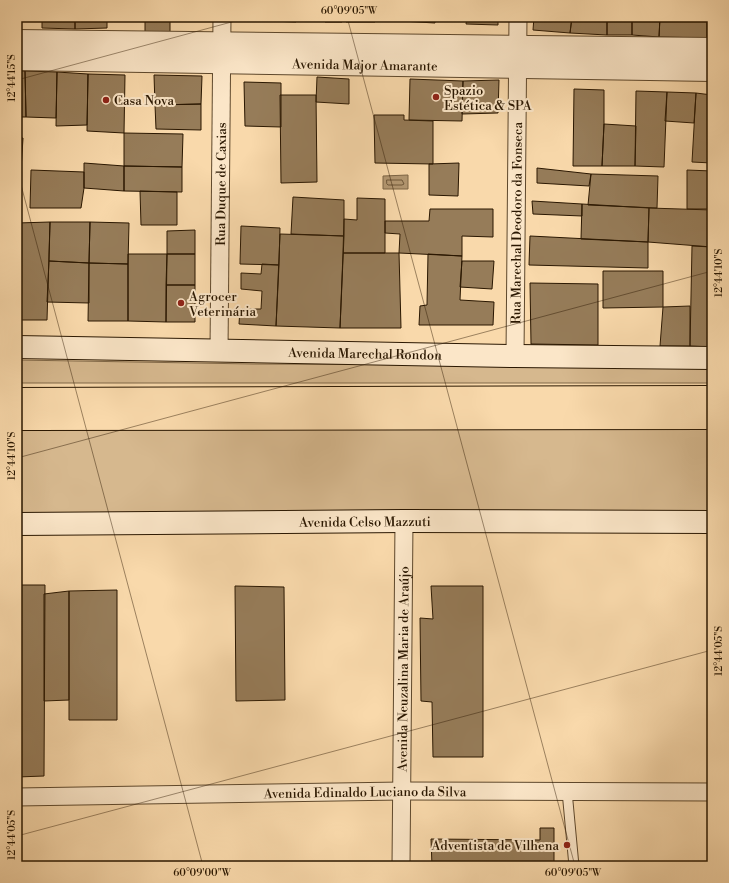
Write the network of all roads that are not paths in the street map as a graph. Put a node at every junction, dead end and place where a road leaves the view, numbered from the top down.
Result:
1 (222, 17) edge
2 (518, 17) edge
3 (17, 41) edge
4 (712, 49) edge
5 (222, 53) junction
6 (517, 56) junction
7 (17, 59) edge
8 (712, 70) edge
9 (17, 347) edge
10 (219, 351) junction
11 (515, 356) junction
12 (712, 358) edge
13 (712, 397) edge
14 (17, 399) edge
15 (712, 418) edge
16 (17, 419) edge
17 (404, 521) junction
18 (712, 522) edge
19 (17, 524) edge
20 (402, 791) junction
21 (567, 791) junction
22 (712, 792) edge
23 (17, 797) edge
24 (401, 866) edge
25 (574, 866) edge

1 - 5 street, Rua Duque de Caxias
2 - 6 street, Rua Marechal Deodoro da Fonseca
3 - 5 main road, Avenida Major Amarante
4 - 6 main road, Avenida Major Amarante
5 - 6 main road, Avenida Major Amarante
5 - 7 main road, Avenida Major Amarante
5 - 10 street, Rua Duque de Caxias
6 - 8 main road, Avenida Major Amarante
6 - 11 street, Rua Marechal Deodoro da Fonseca
9 - 10 main road, Avenida Marechal Rondon
10 - 11 main road, Avenida Marechal Rondon
11 - 12 main road, Avenida Marechal Rondon
13 - 14 highway
15 - 16 highway
17 - 18 main road, Avenida Celso Mazzuti
17 - 19 main road, Avenida Celso Mazzuti
17 - 20 street, Avenida Neuzalina Maria de Araújo
20 - 21 street, Avenida Edinaldo Luciano da Silva
20 - 23 street, Avenida Edinaldo Luciano da Silva
20 - 24 street, Avenida Neuzalina Maria de Araújo
21 - 22 street, Avenida Edinaldo Luciano da Silva
21 - 25 lane

